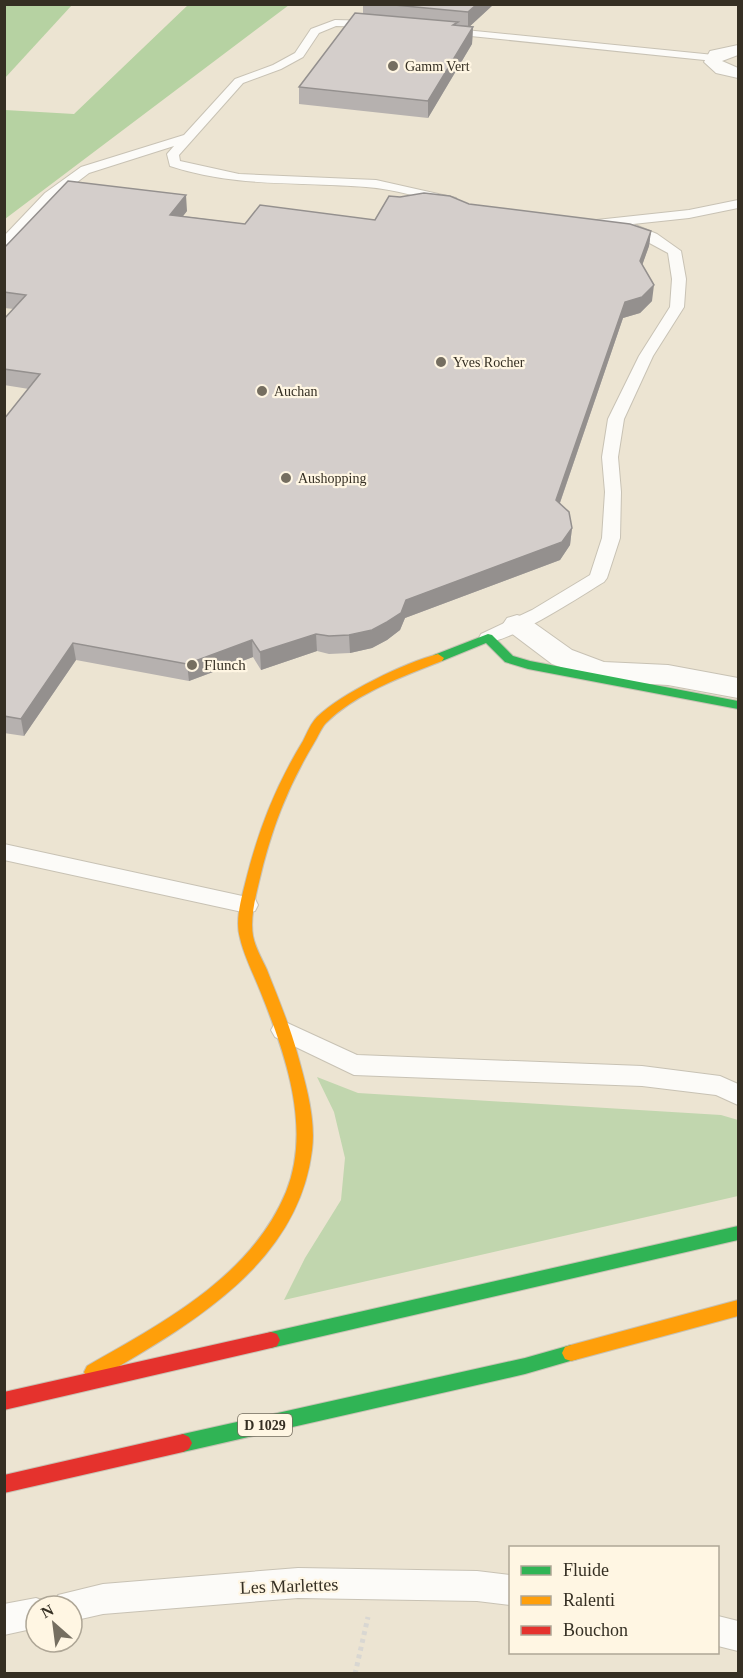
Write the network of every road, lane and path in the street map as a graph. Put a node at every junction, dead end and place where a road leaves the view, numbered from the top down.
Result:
1 (391, 26) edge
2 (433, 30) edge
3 (738, 50) edge
4 (714, 58) junction
5 (738, 73) edge
6 (186, 138) junction
7 (738, 204) edge
8 (467, 205) edge
9 (616, 222) junction
10 (571, 225) edge
11 (4, 244) edge
12 (517, 624) junction
13 (488, 638) junction
14 (738, 688) edge
15 (738, 705) edge
16 (4, 852) edge
17 (247, 905) junction
18 (283, 1030) junction
19 (738, 1095) edge
20 (738, 1233) edge
21 (738, 1308) edge
22 (70, 1386) junction
23 (4, 1401) edge
24 (4, 1484) edge
25 (376, 1584) junction
26 (509, 1590) edge
27 (84, 1603) edge
28 (24, 1616) edge
29 (4, 1620) edge
30 (719, 1631) edge
31 (738, 1636) edge
32 (355, 1674) edge

1 - 6 lane
2 - 4 lane
3 - 4 street
4 - 5 street
6 - 8 lane
6 - 11 lane
7 - 9 lane
9 - 10 lane
9 - 12 lane
12 - 13 lane
12 - 14 street
13 - 15 main road
13 - 17 main road
16 - 17 lane
17 - 18 main road
18 - 19 lane
18 - 22 main road
20 - 22 main road
21 - 24 main road, D 1029
22 - 23 main road
25 - 26 lane, Les Marlettes
25 - 27 lane, Les Marlettes
25 - 32 path
28 - 29 lane
30 - 31 lane

